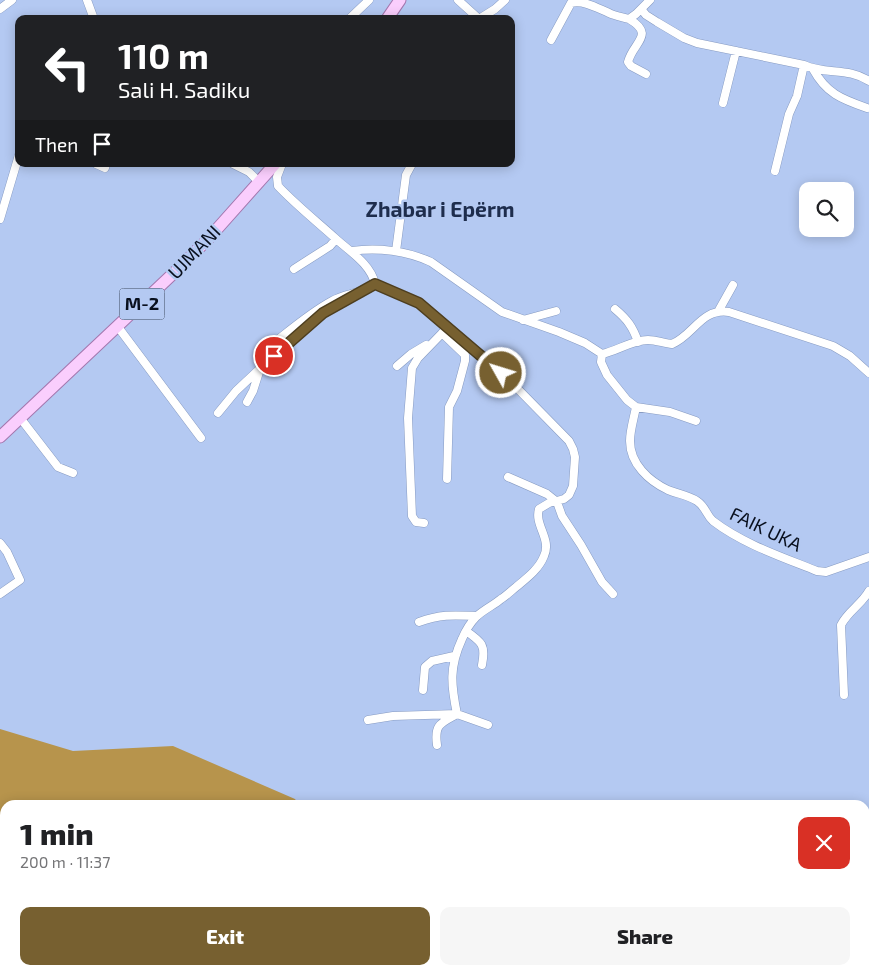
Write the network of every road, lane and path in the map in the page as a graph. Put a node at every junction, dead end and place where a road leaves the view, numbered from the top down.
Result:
1 (12, 0) edge
2 (87, 0) edge
3 (369, 0) edge
4 (458, 0) edge
5 (505, 0) edge
6 (650, 0) edge
7 (395, 2) edge
8 (0, 9) edge
9 (641, 9) junction
10 (93, 15) edge
11 (352, 15) edge
12 (389, 15) edge
13 (475, 15) edge
14 (486, 15) edge
15 (629, 18) junction
16 (551, 40) dead end
17 (736, 51) junction
18 (804, 65) junction
19 (812, 69) junction
20 (646, 74) dead end
21 (869, 81) edge
22 (723, 103) dead end
23 (867, 108) dead end
24 (15, 167) edge
25 (239, 167) edge
26 (272, 167) edge
27 (281, 167) edge
28 (410, 167) edge
29 (775, 171) dead end
30 (259, 182) junction
31 (0, 219) edge
32 (336, 239) junction
33 (352, 251) junction
34 (396, 251) junction
35 (294, 269) dead end
36 (375, 284) junction
37 (733, 285) dead end
38 (356, 294) junction
39 (615, 309) dead end
40 (719, 310) junction
41 (556, 311) dead end
42 (523, 320) junction
43 (118, 327) junction
44 (448, 327) junction
45 (442, 333) junction
46 (638, 342) junction
47 (431, 344) junction
48 (266, 349) dead end
49 (602, 354) junction
50 (397, 366) dead end
51 (260, 369) junction
52 (869, 373) edge
53 (247, 402) dead end
54 (636, 407) junction
55 (218, 413) dead end
56 (21, 419) junction
57 (696, 421) dead end
58 (0, 437) edge
59 (201, 438) dead end
60 (73, 473) dead end
61 (508, 477) dead end
62 (447, 479) dead end
63 (557, 502) junction
64 (424, 523) dead end
65 (0, 543) edge
66 (869, 557) edge
67 (869, 591) edge
68 (0, 594) edge
69 (613, 594) dead end
70 (476, 616) junction
71 (419, 622) dead end
72 (466, 631) junction
73 (454, 656) junction
74 (482, 666) dead end
75 (423, 690) dead end
76 (844, 695) dead end
77 (457, 714) junction
78 (368, 720) dead end
79 (488, 725) dead end
80 (437, 745) dead end

1 - 8 street
2 - 10 street
3 - 11 street
4 - 13 street
5 - 14 street
6 - 9 street
7 - 12 main road
9 - 15 street
9 - 17 street
15 - 16 street
15 - 20 street
17 - 18 street
17 - 22 street
18 - 19 street
18 - 29 street
19 - 21 street
19 - 23 street
24 - 31 street
25 - 30 street
26 - 30 main road, UJMANI / M-2
27 - 32 street
28 - 34 street
30 - 43 main road, UJMANI / M-2
32 - 33 street
32 - 35 street
33 - 34 street
33 - 36 street
34 - 42 street
36 - 38 street
36 - 44 street
37 - 40 street
38 - 48 street
38 - 51 street
39 - 46 street
40 - 46 street
40 - 52 street
41 - 42 street
42 - 49 street
43 - 56 main road, UJMANI / M-2
43 - 59 street
44 - 45 street
44 - 63 street
45 - 47 street
45 - 62 street
46 - 49 street
47 - 50 street
47 - 64 street
49 - 54 street
51 - 53 street
51 - 55 street
54 - 57 street
54 - 66 street, FAIK UKA
56 - 58 main road, UJMANI / M-2
56 - 60 street
61 - 63 street
63 - 69 street
63 - 70 street
65 - 68 street
67 - 76 street
70 - 71 street
70 - 72 street
72 - 73 street
72 - 74 street
73 - 75 street
73 - 77 street
77 - 78 street
77 - 79 street
77 - 80 street

